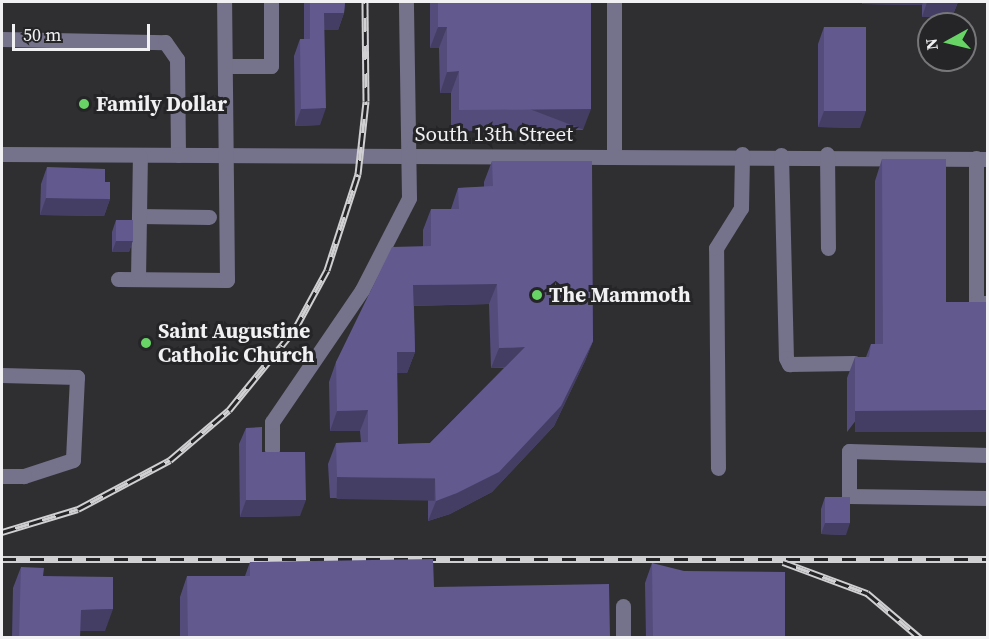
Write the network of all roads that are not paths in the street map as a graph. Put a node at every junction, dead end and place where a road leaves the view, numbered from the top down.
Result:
1 (225, 2) edge
2 (271, 2) edge
3 (406, 2) edge
4 (614, 2) edge
5 (2, 39) edge
6 (225, 66) junction
7 (2, 154) edge
8 (614, 154) junction
9 (741, 154) junction
10 (781, 154) junction
11 (827, 154) junction
12 (178, 155) junction
13 (226, 155) junction
14 (140, 156) junction
15 (409, 156) junction
16 (982, 159) edge
17 (139, 216) junction
18 (209, 217) dead end
19 (828, 249) dead end
20 (118, 279) dead end
21 (138, 279) junction
22 (987, 303) edge
23 (854, 363) edge
24 (2, 375) edge
25 (272, 450) edge
26 (987, 455) edge
27 (718, 468) dead end
28 (2, 476) edge
29 (987, 498) edge
30 (623, 606) dead end
31 (623, 638) edge

1 - 6 street
2 - 6 street
3 - 15 street
4 - 8 street
5 - 12 street
6 - 13 street
7 - 14 street, South 13th Street
8 - 9 street, South 13th Street
8 - 15 street, South 13th Street
9 - 10 street, South 13th Street
9 - 27 street
10 - 11 street, South 13th Street
10 - 23 street
11 - 16 street, South 13th Street
11 - 19 street
12 - 13 street, South 13th Street
12 - 14 street, South 13th Street
13 - 15 street, South 13th Street
13 - 21 street
14 - 17 street
15 - 25 street
16 - 22 street
17 - 18 street
17 - 21 street
20 - 21 street
24 - 28 street
26 - 29 street
30 - 31 street

